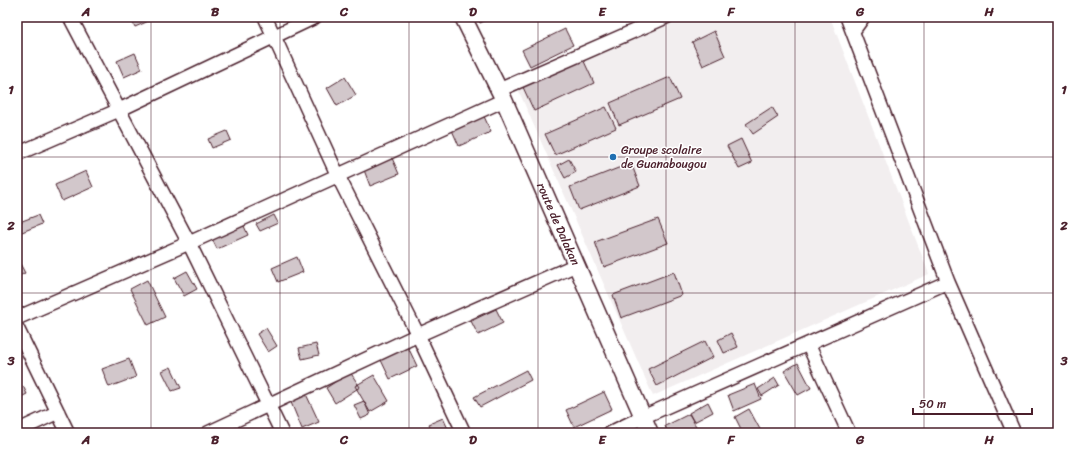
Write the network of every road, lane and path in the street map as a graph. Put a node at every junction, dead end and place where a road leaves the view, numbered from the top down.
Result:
1 (70, 17) edge
2 (266, 17) edge
3 (315, 17) edge
4 (463, 17) edge
5 (666, 17) edge
6 (847, 17) edge
7 (863, 17) edge
8 (853, 31) junction
9 (275, 36) junction
10 (501, 94) junction
11 (119, 110) junction
12 (17, 154) edge
13 (338, 176) junction
14 (189, 243) junction
15 (576, 265) junction
16 (948, 282) junction
17 (17, 318) edge
18 (17, 328) edge
19 (418, 335) junction
20 (808, 344) junction
21 (268, 406) junction
22 (58, 412) junction
23 (643, 417) junction
24 (17, 431) edge
25 (68, 433) edge
26 (208, 433) edge
27 (282, 433) edge
28 (464, 433) edge
29 (610, 433) edge
30 (650, 433) edge
31 (849, 433) edge
32 (1014, 433) edge

1 - 11 street
2 - 9 street
3 - 9 street
4 - 10 street, route de Dalakan
5 - 10 street
6 - 8 street
7 - 8 street
8 - 16 street
9 - 11 street
9 - 13 street
10 - 13 street
10 - 15 street, route de Dalakan
11 - 12 street
11 - 14 street
13 - 14 street
13 - 19 street
14 - 17 street
14 - 21 street
15 - 19 street
15 - 23 street, route de Dalakan
16 - 20 street
16 - 32 street
18 - 22 street
19 - 21 street
19 - 28 street
20 - 23 street
20 - 31 street
21 - 26 street
21 - 27 street
22 - 24 street
22 - 25 street
23 - 29 street
23 - 30 street, route de Dalakan

